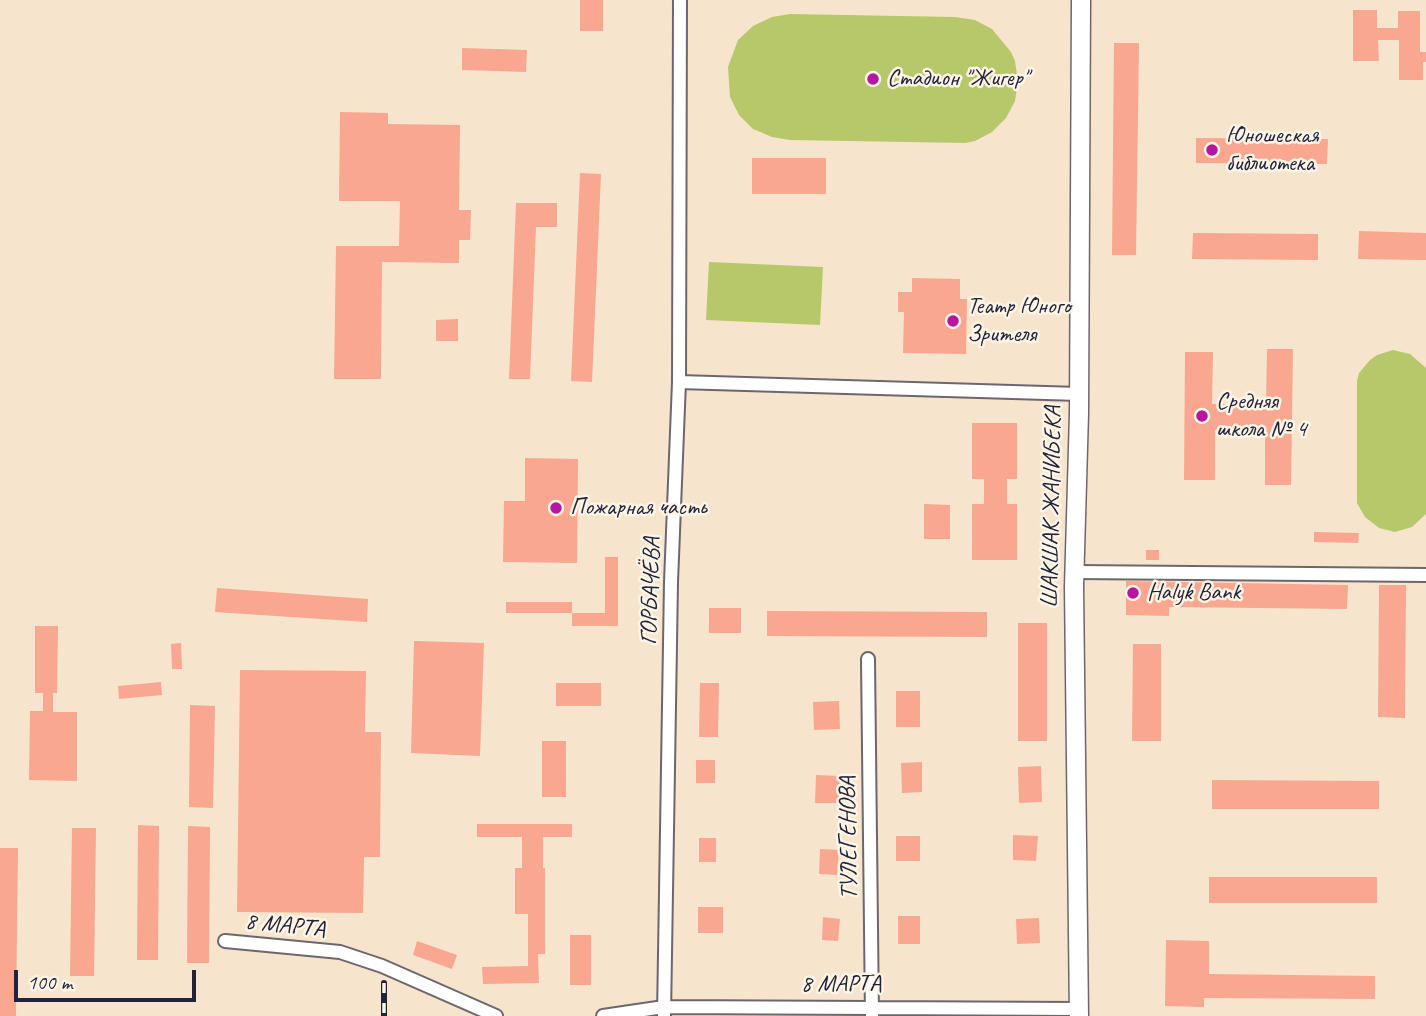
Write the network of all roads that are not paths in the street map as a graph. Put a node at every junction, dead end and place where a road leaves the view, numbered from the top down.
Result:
1 (680, 0) edge
2 (1081, 0) edge
3 (679, 382) junction
4 (1079, 394) junction
5 (1075, 572) junction
6 (1426, 575) edge
7 (868, 659) dead end
8 (225, 941) dead end
9 (664, 1011) edge
10 (872, 1011) edge
11 (1079, 1012) edge
12 (496, 1016) edge
13 (603, 1016) edge

1 - 3 street, ГОРБАЧЁВА
2 - 4 main road, ШАКШАК ЖАНИБЕКА
3 - 4 street
3 - 9 street, ГОРБАЧЁВА
4 - 5 main road, ШАКШАК ЖАНИБЕКА
5 - 6 street
5 - 11 main road, ШАКШАК ЖАНИБЕКА
7 - 10 street, ТУЛЕГЕНОВА
8 - 12 street, 8 МАРТА
9 - 10 street, 8 МАРТА
9 - 13 street, 8 МАРТА
10 - 11 street, 8 МАРТА

